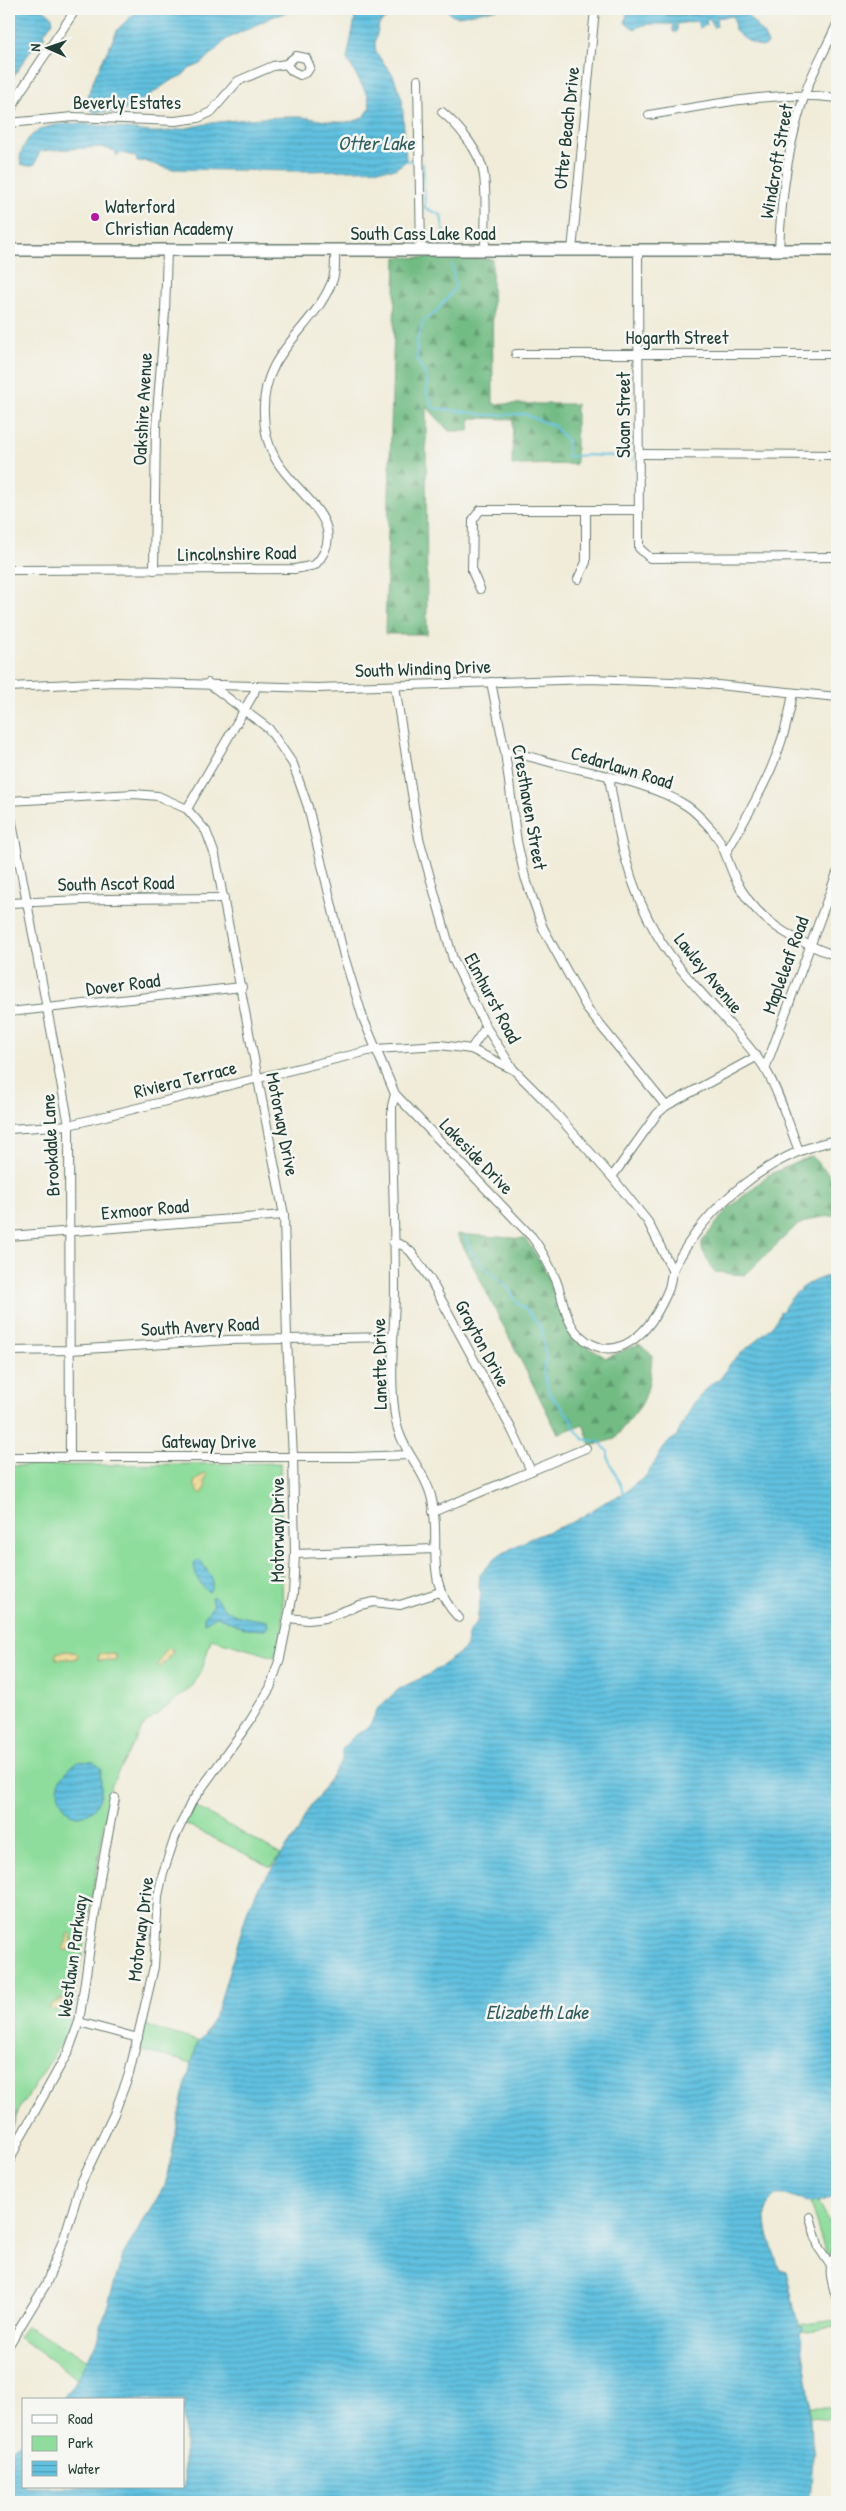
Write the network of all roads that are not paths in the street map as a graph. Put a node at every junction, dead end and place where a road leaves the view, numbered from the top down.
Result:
1 (76, 9) edge
2 (595, 9) edge
3 (837, 24) edge
4 (286, 64) dead end
5 (418, 80) dead end
6 (805, 94) junction
7 (837, 98) edge
8 (442, 112) dead end
9 (9, 114) edge
10 (649, 115) dead end
11 (9, 123) edge
12 (9, 250) edge
13 (167, 250) junction
14 (335, 250) junction
15 (779, 250) junction
16 (837, 250) edge
17 (421, 251) junction
18 (485, 251) junction
19 (572, 251) junction
20 (638, 251) junction
21 (639, 353) junction
22 (516, 354) dead end
23 (837, 354) edge
24 (640, 454) junction
25 (837, 455) edge
26 (586, 510) junction
27 (638, 510) junction
28 (837, 557) edge
29 (9, 570) edge
30 (154, 570) junction
31 (578, 580) dead end
32 (480, 589) dead end
33 (491, 682) junction
34 (208, 683) junction
35 (256, 686) junction
36 (395, 686) junction
37 (9, 687) edge
38 (793, 693) junction
39 (837, 697) edge
40 (245, 709) junction
41 (505, 752) junction
42 (609, 777) junction
43 (9, 801) edge
44 (9, 807) edge
45 (186, 809) junction
46 (726, 853) junction
47 (837, 873) edge
48 (224, 898) junction
49 (27, 902) junction
50 (9, 903) edge
51 (809, 946) junction
52 (837, 956) edge
53 (242, 987) junction
54 (48, 1009) junction
55 (9, 1012) edge
56 (486, 1027) junction
57 (376, 1048) junction
58 (471, 1049) junction
59 (756, 1057) junction
60 (512, 1069) junction
61 (765, 1069) junction
62 (258, 1077) junction
63 (395, 1094) junction
64 (666, 1106) junction
65 (69, 1125) junction
66 (9, 1129) edge
67 (837, 1140) edge
68 (799, 1151) junction
69 (612, 1177) junction
70 (284, 1215) junction
71 (70, 1231) junction
72 (9, 1236) edge
73 (393, 1242) junction
74 (673, 1272) junction
75 (393, 1337) junction
76 (287, 1339) junction
77 (70, 1350) junction
78 (9, 1351) edge
79 (586, 1448) dead end
80 (409, 1455) junction
81 (9, 1457) edge
82 (70, 1457) junction
83 (293, 1457) junction
84 (531, 1471) junction
85 (433, 1512) junction
86 (434, 1549) junction
87 (295, 1554) junction
88 (440, 1592) junction
89 (288, 1618) junction
90 (459, 1618) dead end
91 (115, 1798) dead end
92 (80, 2022) junction
93 (138, 2038) junction
94 (9, 2163) edge
95 (810, 2217) dead end
96 (837, 2254) edge
97 (830, 2266) junction
98 (837, 2300) edge
99 (9, 2345) edge

1 - 9 street
2 - 19 street, Otter Beach Drive
3 - 6 street, Windcroft Street
4 - 11 street, Beverly Estates
5 - 17 street
6 - 7 street
6 - 10 street
6 - 15 street, Windcroft Street
8 - 18 street
12 - 13 street, South Cass Lake Road
13 - 14 street, South Cass Lake Road
13 - 30 street, Oakshire Avenue
14 - 17 street, South Cass Lake Road
14 - 30 street, Lincolnshire Road
15 - 16 street, South Cass Lake Road
15 - 20 street, South Cass Lake Road
17 - 18 street, South Cass Lake Road
18 - 19 street, South Cass Lake Road
19 - 20 street, South Cass Lake Road
20 - 21 street, Sloan Street
21 - 22 street, Hogarth Street
21 - 23 street, Hogarth Street
21 - 24 street, Sloan Street
24 - 25 street
24 - 27 street, Sloan Street
26 - 27 street
26 - 31 street
26 - 32 street
27 - 28 street, Sloan Street
29 - 30 street, Lincolnshire Road
33 - 36 street, South Winding Drive
33 - 38 street, South Winding Drive
33 - 41 street, Cresthaven Street
34 - 35 street, South Winding Drive
34 - 37 street, South Winding Drive
34 - 40 street, Lakeside Drive
35 - 36 street, South Winding Drive
35 - 40 street
36 - 56 street, Elmhurst Road
38 - 39 street, South Winding Drive
38 - 46 street
40 - 45 street
40 - 57 street, Lakeside Drive
41 - 42 street, Cedarlawn Road
41 - 64 street, Cresthaven Street
42 - 46 street, Cedarlawn Road
42 - 59 street, Lawley Avenue
43 - 45 street
44 - 49 street, Brookdale Lane
45 - 48 street, Motorway Drive
46 - 51 street, Cedarlawn Road
47 - 51 street, Mapleleaf Road
48 - 49 street, South Ascot Road
48 - 53 street, Motorway Drive
49 - 50 street, South Ascot Road
49 - 54 street, Brookdale Lane
51 - 52 street, Cedarlawn Road
51 - 61 street, Mapleleaf Road
53 - 54 street, Dover Road
53 - 62 street, Motorway Drive
54 - 55 street, Dover Road
54 - 65 street, Brookdale Lane
56 - 58 street
56 - 60 street, Elmhurst Road
57 - 58 street, Riviera Terrace
57 - 62 street, Riviera Terrace
57 - 63 street, Lakeside Drive
58 - 60 street, Riviera Terrace
59 - 61 street, Lawley Avenue
59 - 64 street
60 - 69 street, Elmhurst Road
61 - 68 street, Lawley Avenue
62 - 65 street, Riviera Terrace
62 - 70 street, Motorway Drive
63 - 73 street, Lanette Drive
63 - 74 street, Lakeside Drive
64 - 69 street
65 - 66 street, Riviera Terrace
65 - 71 street, Brookdale Lane
67 - 68 street, Lakeside Drive
68 - 74 street, Lakeside Drive
69 - 74 street, Elmhurst Road
70 - 71 street, Exmoor Road
70 - 76 street, Motorway Drive
71 - 72 street, Exmoor Road
71 - 77 street, Brookdale Lane
73 - 75 street, Lanette Drive
73 - 84 street, Grayton Drive
75 - 76 street, South Avery Road
75 - 80 street, Lanette Drive
76 - 77 street, South Avery Road
76 - 83 street, Motorway Drive
77 - 78 street, South Avery Road
77 - 82 street, Brookdale Lane
79 - 84 street
80 - 83 street, Gateway Drive
80 - 85 street, Lanette Drive
81 - 82 street, Gateway Drive
82 - 83 street, Gateway Drive
83 - 87 street, Motorway Drive
84 - 85 street
85 - 86 street, Lanette Drive
86 - 87 street
86 - 88 street, Lanette Drive
87 - 89 street, Motorway Drive
88 - 89 street
88 - 90 street, Lanette Drive
89 - 93 street, Motorway Drive
91 - 92 street, Westlawn Parkway
92 - 93 street
92 - 94 street, Westlawn Parkway
93 - 99 street, Motorway Drive
95 - 97 street
96 - 97 street
97 - 98 street

